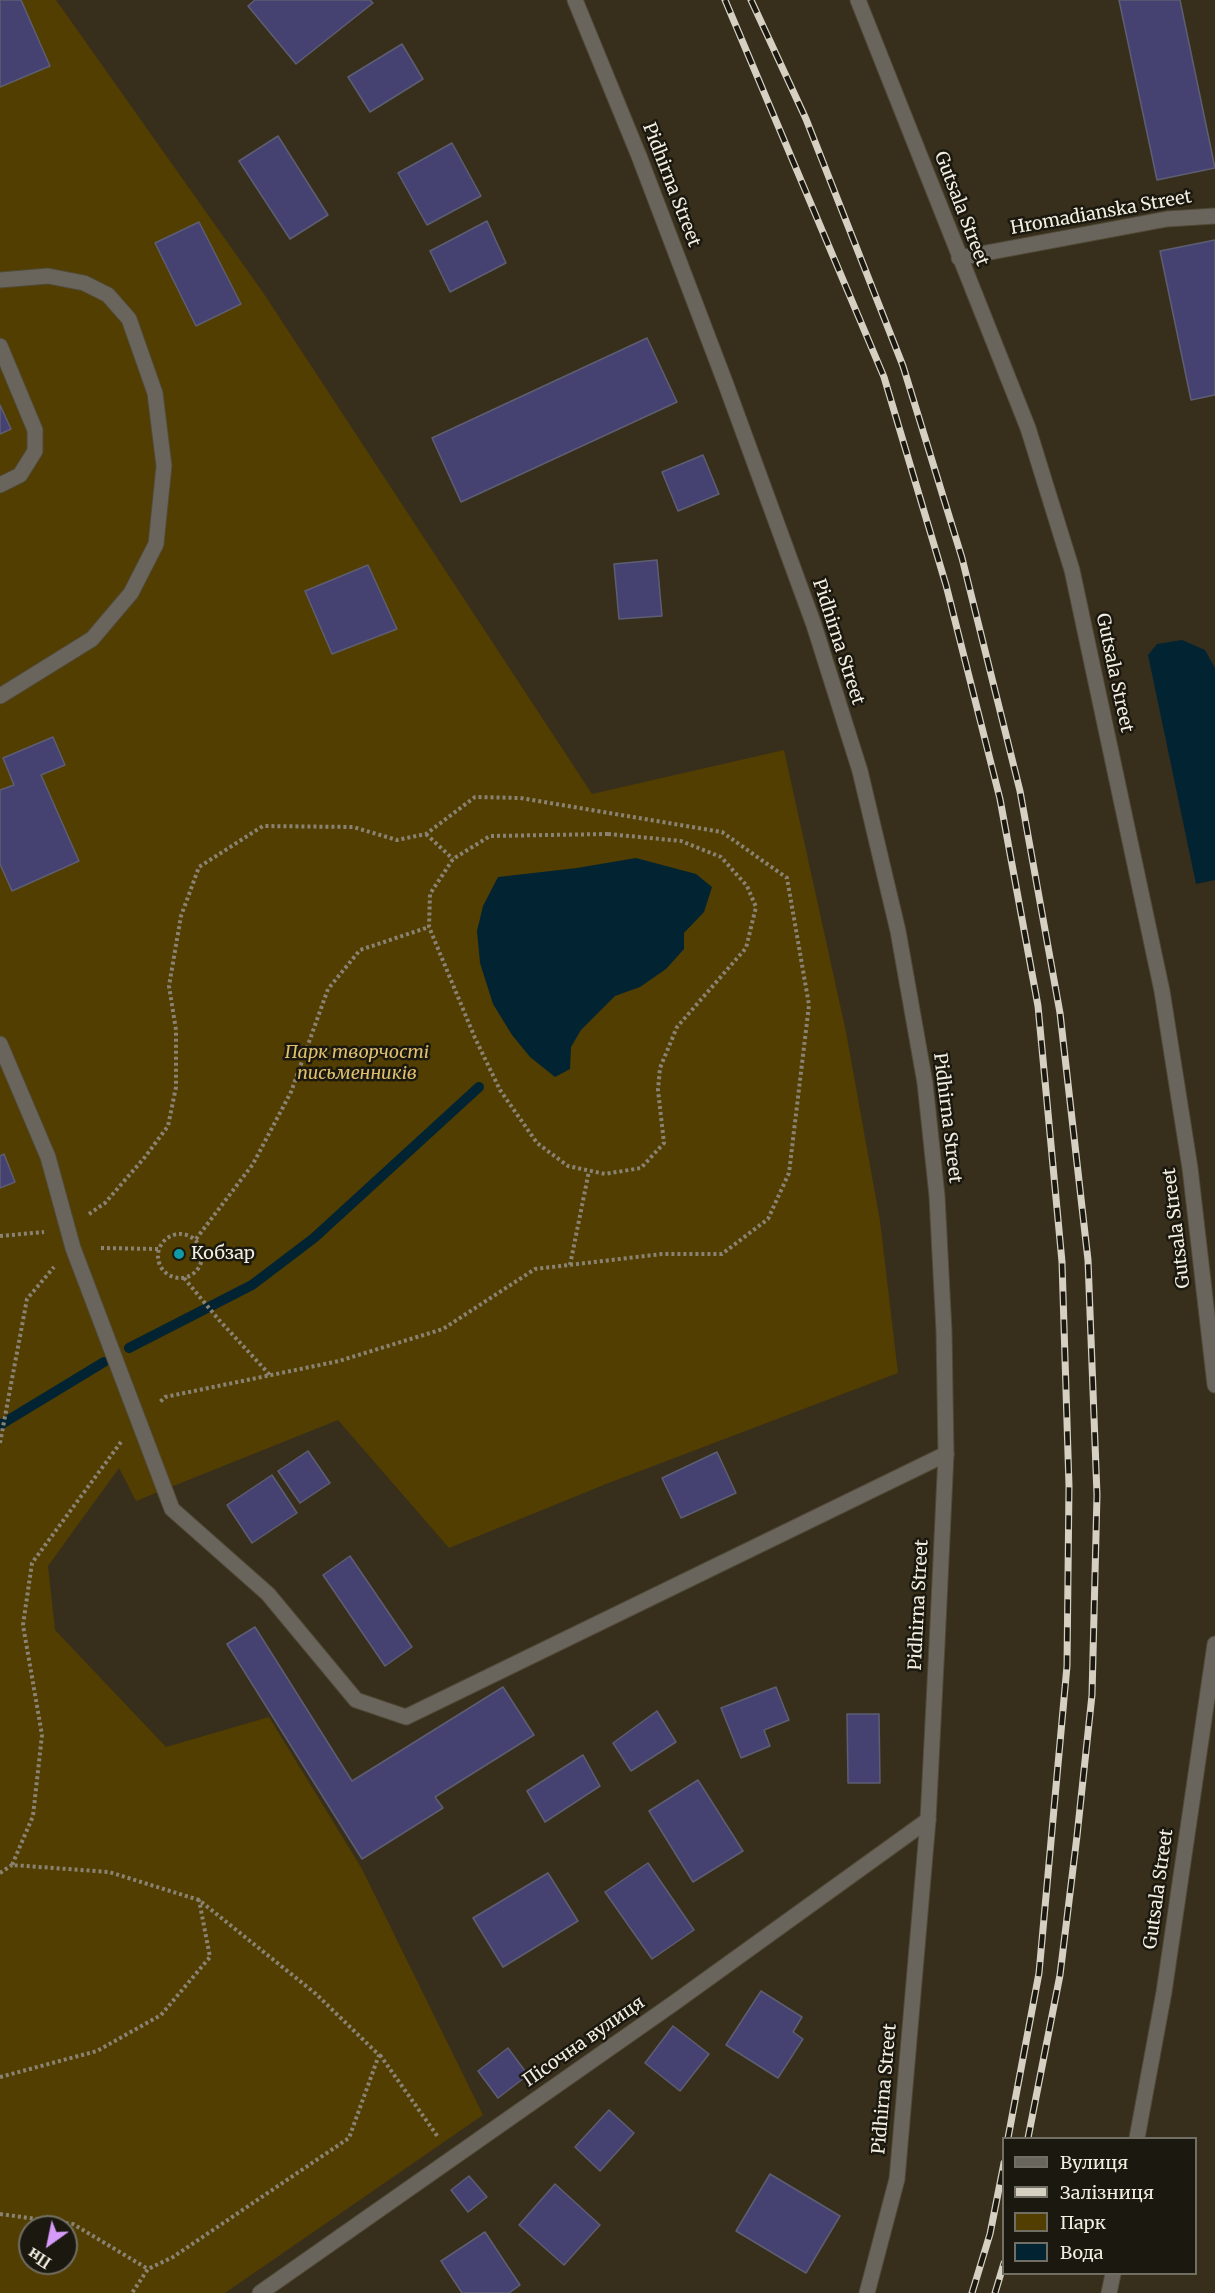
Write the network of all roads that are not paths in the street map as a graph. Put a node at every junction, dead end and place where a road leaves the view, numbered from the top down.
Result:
1 (575, 0) edge
2 (858, 0) edge
3 (1215, 216) edge
4 (959, 258) junction
5 (0, 279) edge
6 (0, 346) edge
7 (0, 485) edge
8 (0, 696) edge
9 (0, 1044) edge
10 (1215, 1385) edge
11 (946, 1454) junction
12 (1215, 1644) edge
13 (928, 1820) junction
14 (1137, 2137) edge
15 (1113, 2275) edge
16 (260, 2293) edge
17 (867, 2293) edge
18 (1109, 2293) edge

1 - 11 street, Pidhirna Street
2 - 4 street, Gutsala Street
3 - 4 street, Hromadianska Street
4 - 10 street, Gutsala Street
5 - 8 street
6 - 7 street
9 - 11 street
11 - 13 street, Pidhirna Street
12 - 14 street, Gutsala Street
13 - 16 street, Пісочна вулиця
13 - 17 street, Pidhirna Street
15 - 18 street

